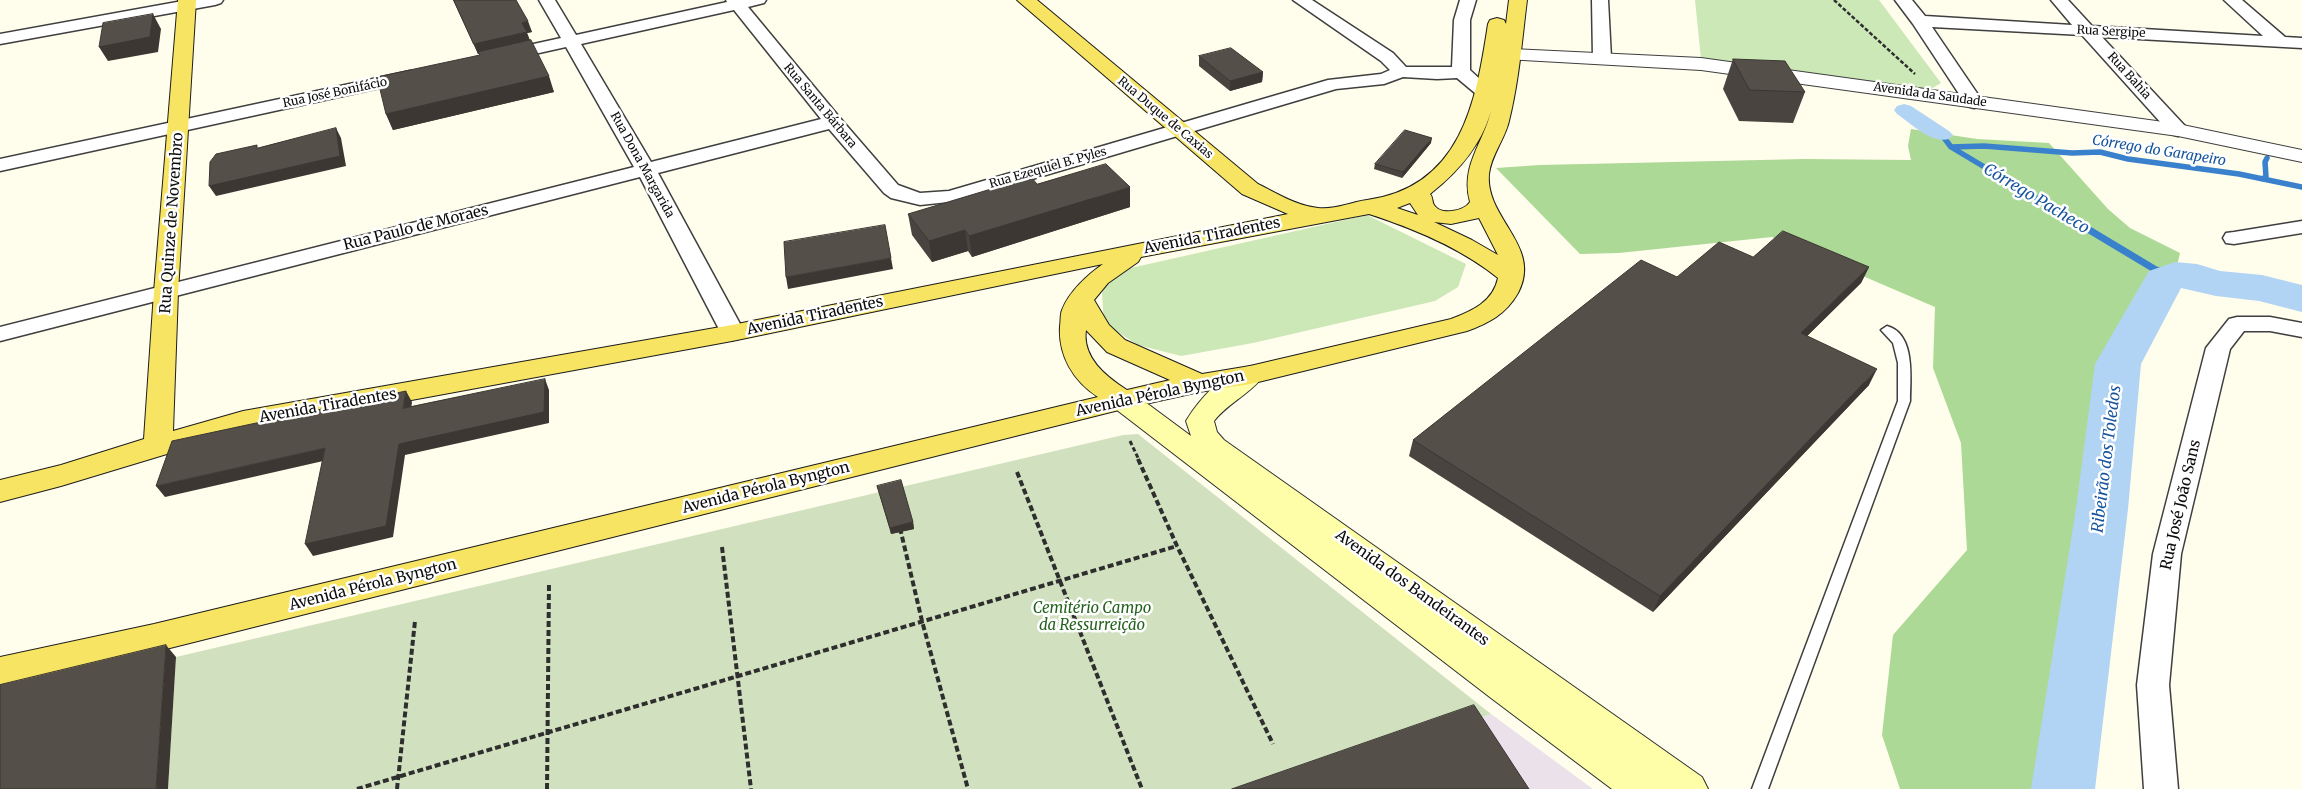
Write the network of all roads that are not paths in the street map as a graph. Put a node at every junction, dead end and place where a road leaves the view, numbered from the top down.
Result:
1 (214, 0) edge
2 (547, 0) edge
3 (758, 0) edge
4 (1026, 0) edge
5 (1301, 0) edge
6 (1468, 0) edge
7 (1500, 0) edge
8 (1518, 0) edge
9 (1600, 0) edge
10 (1903, 0) edge
11 (2059, 0) edge
12 (2232, 0) edge
13 (187, 2) edge
14 (736, 2) edge
15 (1920, 21) junction
16 (2088, 30) junction
17 (0, 39) edge
18 (572, 41) junction
19 (2281, 42) junction
20 (2302, 43) edge
21 (1602, 58) junction
22 (481, 61) edge
23 (1504, 63) junction
24 (1751, 71) junction
25 (1461, 72) junction
26 (423, 74) edge
27 (1392, 76) junction
28 (1774, 86) edge
29 (1487, 94) junction
30 (1974, 102) junction
31 (832, 122) junction
32 (179, 127) junction
33 (1180, 130) junction
34 (2178, 130) junction
35 (2302, 156) edge
36 (0, 165) edge
37 (646, 170) junction
38 (1423, 189) junction
39 (916, 199) joint
40 (1482, 202) junction
41 (1369, 206) junction
42 (1317, 215) junction
43 (2302, 227) edge
44 (2234, 238) dead end
45 (1141, 250) junction
46 (1512, 277) junction
47 (166, 292) junction
48 (1081, 299) junction
49 (1887, 330) dead end
50 (2302, 330) edge
51 (733, 333) junction
52 (0, 334) edge
53 (1250, 375) junction
54 (1199, 383) junction
55 (1123, 400) junction
56 (158, 446) junction
57 (0, 491) edge
58 (0, 671) edge
59 (1641, 789) edge
60 (1690, 789) edge
61 (1760, 789) edge
62 (2161, 789) edge

1 - 13 street
2 - 18 street, Rua Dona Margarida
3 - 14 street
4 - 33 main road, Rua Duque de Caxias
5 - 27 street
6 - 25 street
7 - 23 main road, Avenida Tiradentes
8 - 23 main road, Avenida Tiradentes
9 - 21 street
10 - 15 street
11 - 16 street, Rua Bahia
12 - 19 street
13 - 17 street
13 - 32 main road, Rua Quinze de Novembro
14 - 18 street
14 - 31 street, Rua Santa Bárbara
15 - 16 street, Rua Sergipe
15 - 30 street
16 - 19 street, Rua Sergipe
16 - 34 street, Rua Bahia
18 - 22 street
18 - 37 street, Rua Dona Margarida
19 - 20 street, Rua Sergipe
21 - 23 street, Avenida da Saudade
21 - 24 street, Avenida da Saudade
23 - 29 main road, Avenida Tiradentes
23 - 40 main road, Avenida Tiradentes
24 - 28 lane
24 - 30 street, Avenida da Saudade
25 - 27 street
25 - 29 street
26 - 32 street, Rua José Bonifácio
27 - 29 street
27 - 33 street, Rua Ezequiel B. Pyles
29 - 38 main road, Avenida Tiradentes
30 - 34 street, Avenida da Saudade
31 - 37 street, Rua Paulo de Moraes
31 - 39 street, Rua Santa Bárbara
32 - 36 street, Rua José Bonifácio
32 - 47 main road, Rua Quinze de Novembro
33 - 39 street, Rua Ezequiel B. Pyles
33 - 42 main road, Rua Duque de Caxias
34 - 35 street, Avenida da Saudade
37 - 47 street, Rua Paulo de Moraes
37 - 51 street, Rua Dona Margarida
38 - 40 main road
38 - 41 main road, Avenida Tiradentes
40 - 46 main road, Avenida Tiradentes
41 - 42 main road, Avenida Tiradentes
41 - 46 main road
42 - 45 main road, Avenida Tiradentes
43 - 44 street
45 - 48 main road
45 - 51 main road, Avenida Tiradentes
46 - 53 main road, Avenida Pérola Byngton
47 - 52 street, Rua Paulo de Moraes
47 - 56 main road, Rua Quinze de Novembro
48 - 54 main road
48 - 55 main road
49 - 61 lane
50 - 62 street, Rua José João Sans
51 - 56 main road, Avenida Tiradentes
53 - 54 main road, Avenida Pérola Byngton
53 - 60 main road, Avenida dos Bandeirantes
54 - 55 main road, Avenida Pérola Byngton
55 - 58 main road, Avenida Pérola Byngton
55 - 59 main road, Avenida dos Bandeirantes
56 - 57 main road, Avenida Tiradentes

